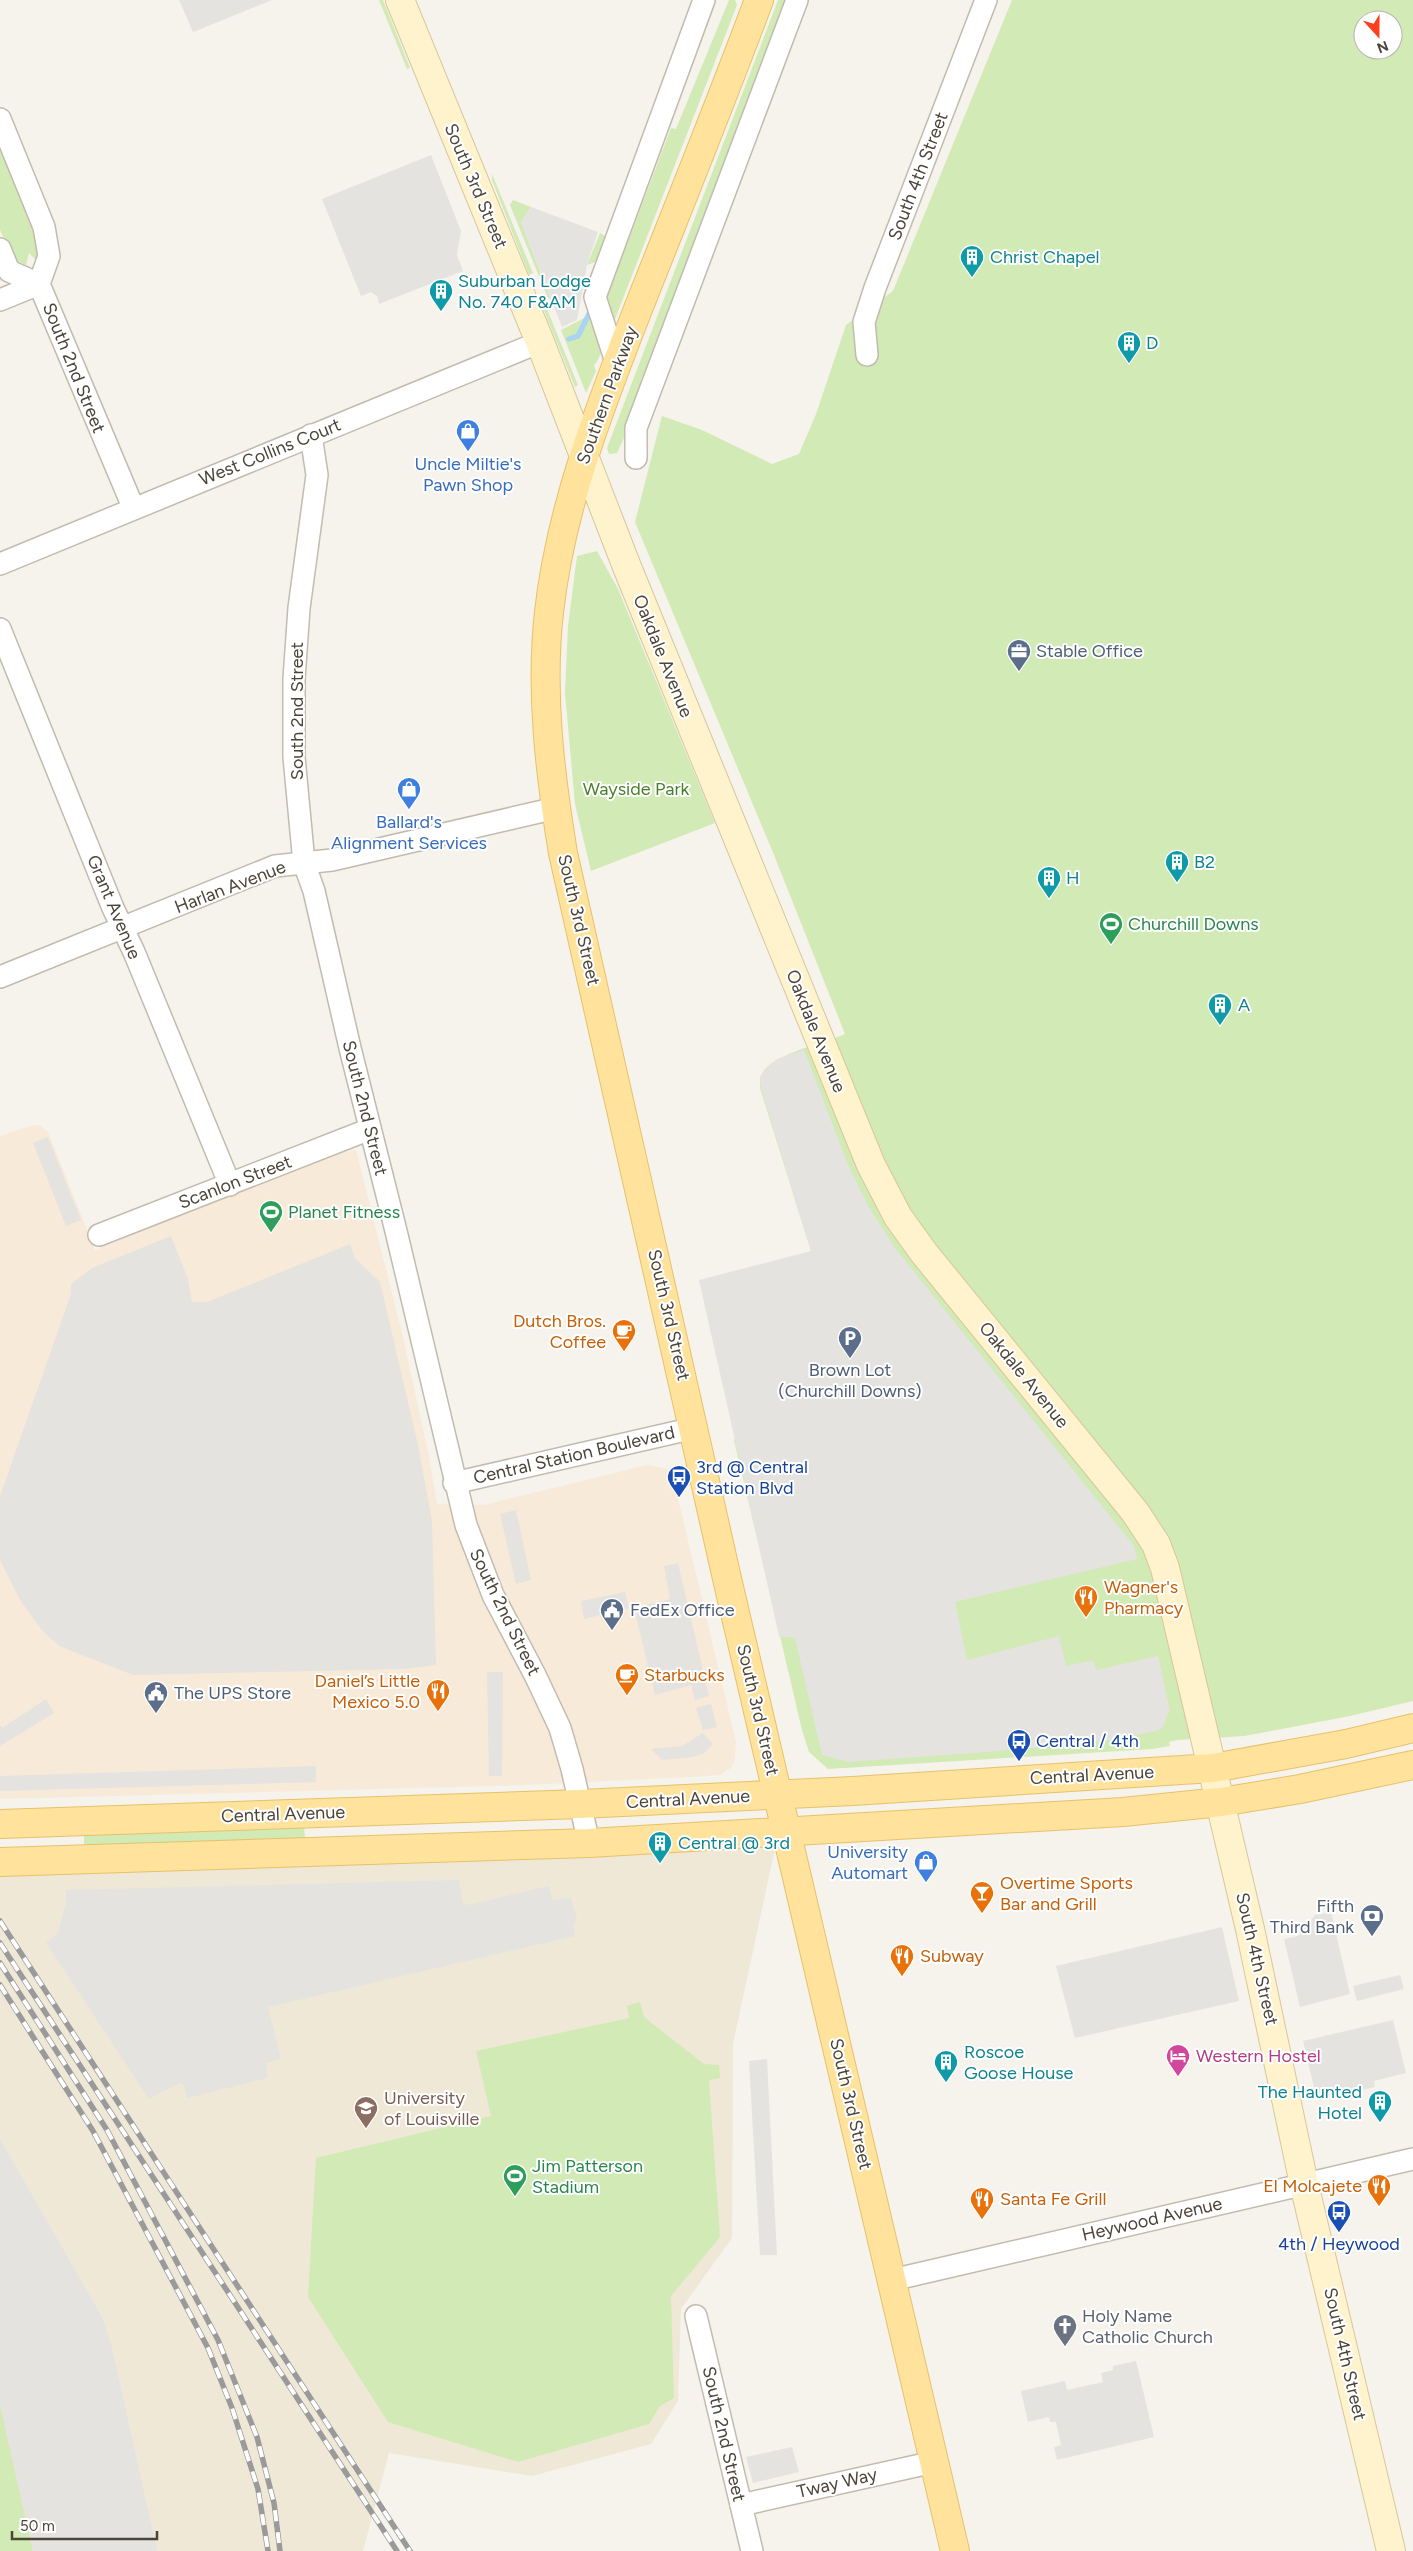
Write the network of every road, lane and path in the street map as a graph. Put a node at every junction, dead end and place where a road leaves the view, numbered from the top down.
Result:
1 (400, 0) edge
2 (704, 0) edge
3 (759, 0) edge
4 (796, 0) edge
5 (986, 0) edge
6 (0, 120) edge
7 (0, 249) edge
8 (39, 284) junction
9 (0, 300) edge
10 (540, 342) junction
11 (867, 354) dead end
12 (617, 365) junction
13 (311, 435) junction
14 (585, 456) junction
15 (636, 458) dead end
16 (133, 508) junction
17 (0, 564) edge
18 (0, 629) edge
19 (556, 808) junction
20 (304, 863) junction
21 (122, 929) junction
22 (0, 977) edge
23 (370, 1129) junction
24 (230, 1185) junction
25 (100, 1235) dead end
26 (694, 1428) junction
27 (454, 1482) junction
28 (1156, 1544) joint
29 (1413, 1728) edge
30 (1413, 1765) edge
31 (1213, 1768) junction
32 (778, 1794) junction
33 (1221, 1802) junction
34 (581, 1804) junction
35 (9, 1823) edge
36 (787, 1832) junction
37 (589, 1843) junction
38 (0, 1862) edge
39 (1413, 2159) edge
40 (1304, 2184) junction
41 (892, 2280) junction
42 (696, 2316) dead end
43 (934, 2462) junction
44 (741, 2505) junction
45 (752, 2551) edge
46 (955, 2551) edge
47 (1391, 2551) edge

1 - 10 main road, South 3rd Street
2 - 12 street
3 - 12 main road, Southern Parkway
4 - 15 street
5 - 11 street, South 4th Street
6 - 8 street, South 2nd Street
7 - 8 street, South 2nd Street
8 - 9 street
8 - 16 street, South 2nd Street
10 - 13 street, West Collins Court
10 - 14 main road, South 3rd Street
12 - 14 main road, Southern Parkway
13 - 16 street, West Collins Court
13 - 20 street, South 2nd Street
14 - 19 main road, Southern Parkway
14 - 28 main road, Oakdale Avenue
16 - 17 street, West Collins Court
18 - 21 street, Grant Avenue
19 - 20 street, Harlan Avenue
19 - 26 main road, South 3rd Street
20 - 21 street, Harlan Avenue
20 - 23 street, South 2nd Street
21 - 22 street, Harlan Avenue
21 - 24 street, Grant Avenue
23 - 24 street, Scanlon Street
23 - 27 street, South 2nd Street
24 - 25 street, Scanlon Street
26 - 27 street, Central Station Boulevard
26 - 32 main road, South 3rd Street
27 - 34 street, South 2nd Street
28 - 31 main road, South 4th Street
29 - 31 main road, Central Avenue
30 - 33 main road
31 - 32 main road, Central Avenue
31 - 33 main road, South 4th Street
32 - 34 main road, Central Avenue
32 - 36 main road, South 3rd Street
33 - 36 main road
33 - 40 main road, South 4th Street
34 - 35 main road, Central Avenue
34 - 37 street, South 2nd Street
36 - 37 main road
36 - 41 main road, South 3rd Street
37 - 38 main road
39 - 40 street, Heywood Avenue
40 - 41 street, Heywood Avenue
40 - 47 main road, South 4th Street
41 - 43 main road, South 3rd Street
42 - 44 street, South 2nd Street
43 - 44 street, Tway Way
43 - 46 main road, South 3rd Street
44 - 45 street, South 2nd Street

